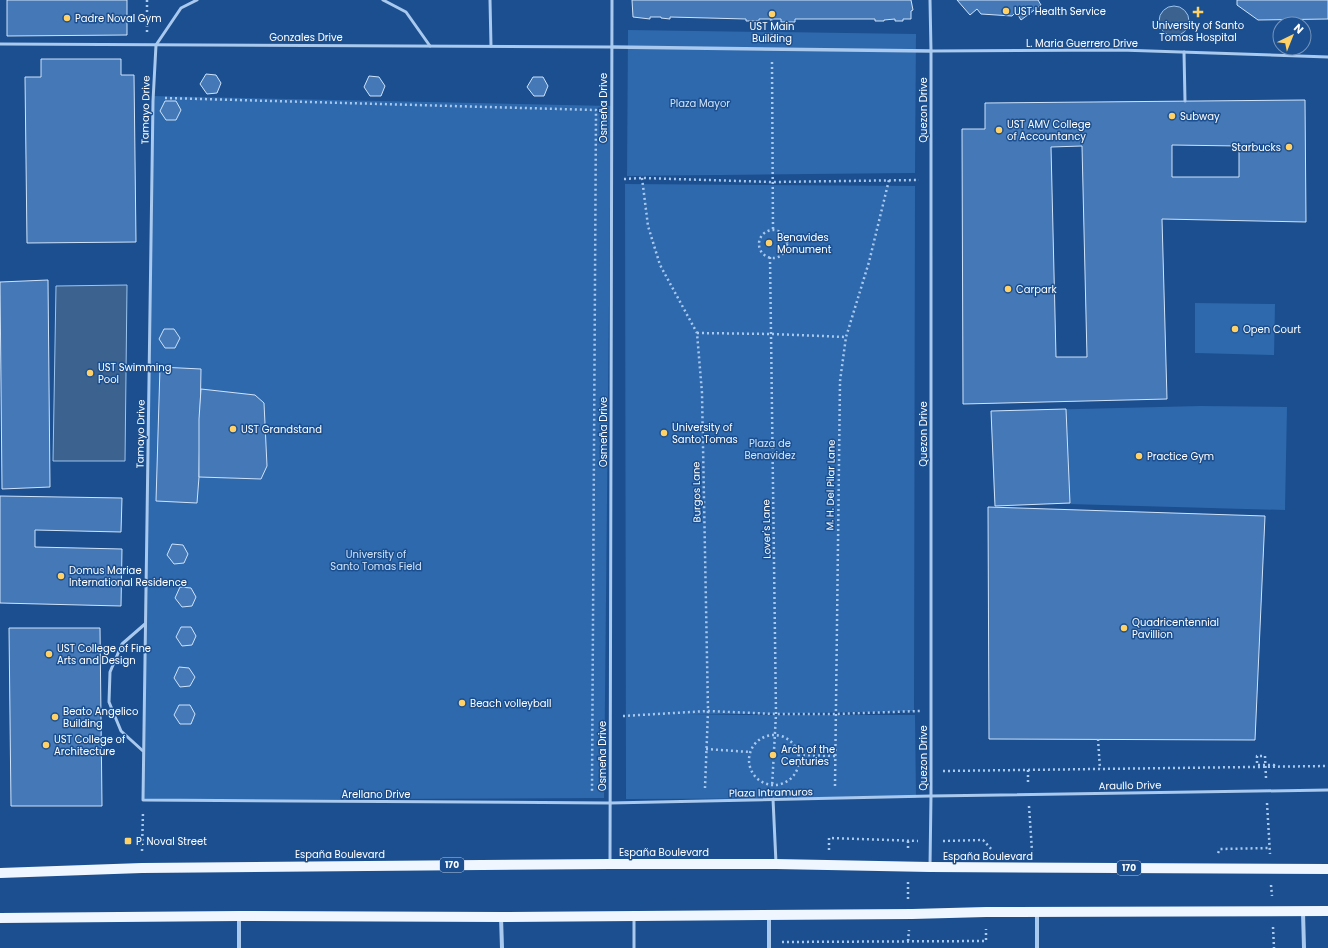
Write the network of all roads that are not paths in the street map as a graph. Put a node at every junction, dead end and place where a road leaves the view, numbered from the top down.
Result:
1 (197, 0) edge
2 (383, 0) edge
3 (490, 0) edge
4 (612, 0) edge
5 (930, 0) edge
6 (0, 44) edge
7 (156, 45) junction
8 (430, 46) junction
9 (490, 46) junction
10 (612, 47) junction
11 (931, 52) junction
12 (1184, 52) junction
13 (1328, 56) edge
14 (1185, 101) dead end
15 (145, 624) junction
16 (143, 752) junction
17 (1328, 790) edge
18 (932, 796) junction
19 (143, 800) joint
20 (773, 800) junction
21 (610, 803) junction
22 (610, 864) junction
23 (776, 864) junction
24 (930, 867) junction
25 (1328, 869) edge
26 (0, 873) edge
27 (1303, 912) junction
28 (1328, 912) edge
29 (1037, 913) junction
30 (769, 914) junction
31 (239, 916) junction
32 (634, 916) junction
33 (501, 917) junction
34 (0, 918) edge
35 (239, 948) edge
36 (502, 948) edge
37 (634, 948) edge
38 (769, 948) edge
39 (1037, 948) edge
40 (1304, 948) edge

1 - 7 lane
2 - 8 lane
3 - 9 lane
4 - 10 lane, Osmeña Drive
5 - 11 lane, Quezon Drive
6 - 7 lane, Gonzales Drive
7 - 8 lane, Gonzales Drive
7 - 15 lane, Tamayo Drive
8 - 9 lane, Gonzales Drive
9 - 10 lane, Gonzales Drive
10 - 11 street
10 - 21 lane, Osmeña Drive
11 - 12 lane, L. Maria Guerrero Drive
11 - 18 lane, Quezon Drive
12 - 13 lane, L. Maria Guerrero Drive
12 - 14 lane
15 - 16 lane, Tamayo Drive
15 - 16 lane
16 - 19 lane, Tamayo Drive
17 - 18 lane, Araullo Drive
18 - 20 lane, Plaza Intramuros
18 - 24 lane, Quezon Drive
19 - 21 lane, Arellano Drive
20 - 21 lane, Plaza Intramuros
20 - 23 lane
21 - 22 lane, Osmeña Drive
22 - 23 main road, España Boulevard / 170
22 - 26 main road, España Boulevard / 170
23 - 24 main road, España Boulevard / 170
24 - 25 main road, España Boulevard / 170
27 - 28 main road
27 - 29 main road
27 - 40 street
29 - 30 main road
29 - 39 street
30 - 32 main road
30 - 38 street
31 - 33 main road
31 - 34 main road
31 - 35 street
32 - 33 main road
32 - 37 lane
33 - 36 street

